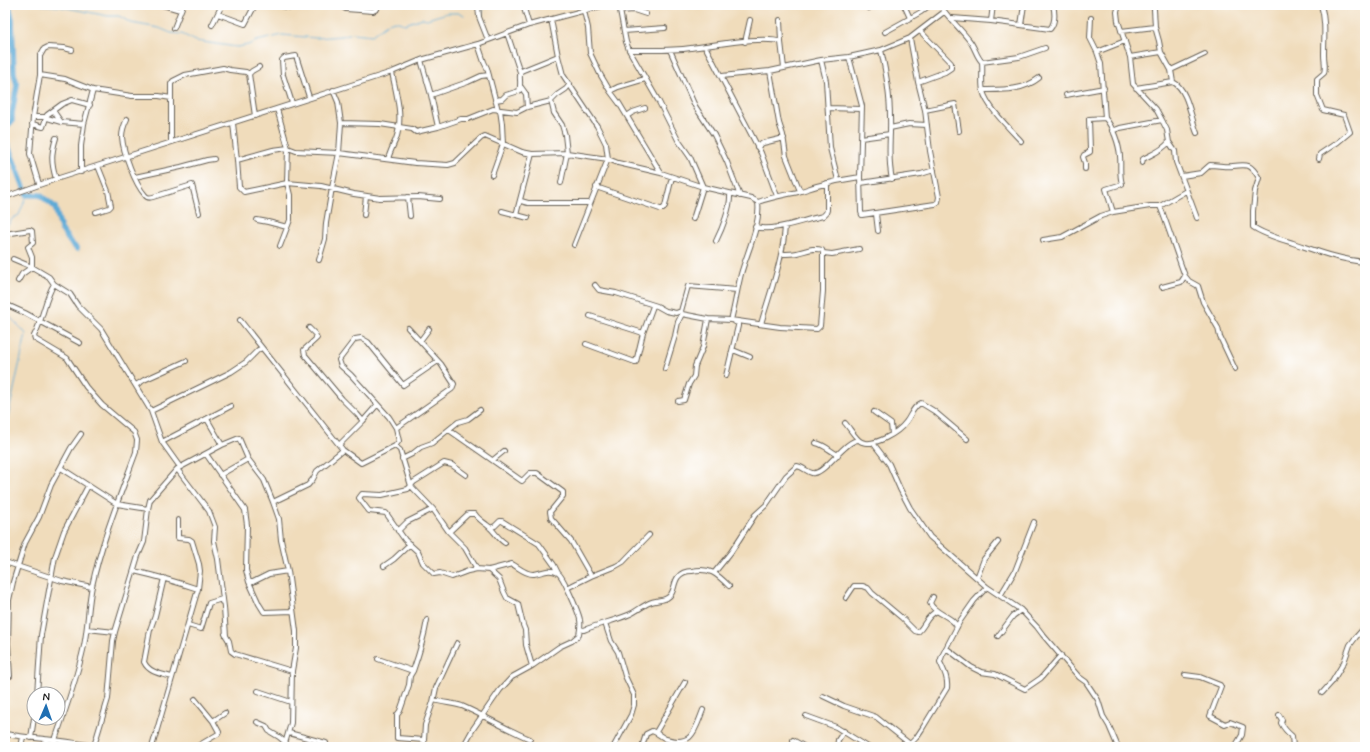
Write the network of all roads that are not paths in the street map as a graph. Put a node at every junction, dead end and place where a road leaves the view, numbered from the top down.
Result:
1 (163, 5) edge
2 (183, 5) edge
3 (222, 5) edge
4 (255, 5) edge
5 (277, 5) edge
6 (314, 5) edge
7 (344, 5) edge
8 (378, 5) edge
9 (478, 5) edge
10 (524, 5) edge
11 (605, 5) edge
12 (619, 5) edge
13 (904, 5) edge
14 (930, 5) edge
15 (940, 5) edge
16 (993, 5) edge
17 (1024, 5) edge
18 (1053, 5) edge
19 (1119, 5) edge
20 (1321, 5) edge
21 (1154, 9) dead end
22 (180, 10) junction
23 (584, 11) junction
24 (620, 11) junction
25 (944, 12) junction
26 (218, 14) junction
27 (646, 14) dead end
28 (910, 18) junction
29 (952, 18) junction
30 (1091, 18) dead end
31 (551, 19) junction
32 (750, 20) dead end
33 (780, 20) dead end
34 (991, 21) junction
35 (212, 25) dead end
36 (529, 26) junction
37 (1021, 26) junction
38 (1155, 27) junction
39 (174, 28) dead end
40 (665, 28) dead end
41 (624, 31) junction
42 (920, 31) junction
43 (1121, 31) junction
44 (886, 32) dead end
45 (507, 33) junction
46 (910, 38) junction
47 (488, 40) junction
48 (1125, 41) junction
49 (745, 42) junction
50 (781, 42) junction
51 (478, 44) junction
52 (705, 46) junction
53 (1045, 48) dead end
54 (72, 50) dead end
55 (629, 50) junction
56 (670, 50) junction
57 (881, 50) junction
58 (1097, 52) junction
59 (1161, 52) junction
60 (1205, 54) dead end
61 (558, 56) junction
62 (849, 57) junction
63 (1130, 57) junction
64 (421, 60) junction
65 (821, 60) junction
66 (982, 62) junction
67 (259, 67) dead end
68 (784, 68) junction
69 (1171, 70) junction
70 (770, 71) junction
71 (392, 72) junction
72 (520, 72) junction
73 (249, 74) junction
74 (40, 75) junction
75 (489, 75) junction
76 (722, 76) junction
77 (1039, 78) dead end
78 (645, 79) junction
79 (918, 82) junction
80 (1173, 82) junction
81 (570, 84) junction
82 (521, 87) junction
83 (1104, 88) junction
84 (1136, 88) junction
85 (93, 90) junction
86 (333, 90) junction
87 (983, 90) junction
88 (610, 91) junction
89 (431, 95) junction
90 (1066, 95) dead end
91 (309, 97) junction
92 (171, 98) junction
93 (495, 100) junction
94 (551, 101) junction
95 (292, 103) junction
96 (90, 105) junction
97 (527, 107) junction
98 (645, 108) dead end
99 (828, 108) junction
100 (277, 109) junction
101 (497, 109) junction
102 (862, 110) junction
103 (925, 110) junction
104 (54, 112) junction
105 (255, 116) junction
106 (627, 116) junction
107 (33, 117) junction
108 (45, 118) junction
109 (1105, 118) junction
110 (127, 119) dead end
111 (1162, 120) junction
112 (62, 122) junction
113 (233, 123) junction
114 (32, 124) junction
115 (84, 124) junction
116 (341, 124) junction
117 (927, 125) junction
118 (398, 126) junction
119 (438, 127) junction
120 (890, 128) junction
121 (959, 130) dead end
122 (1112, 131) junction
123 (1197, 133) dead end
124 (890, 134) junction
125 (56, 138) dead end
126 (784, 138) junction
127 (861, 138) junction
128 (1021, 141) dead end
129 (171, 142) junction
130 (1169, 142) junction
131 (503, 144) junction
132 (757, 147) junction
133 (288, 148) junction
134 (339, 153) junction
135 (568, 153) junction
136 (532, 154) junction
137 (126, 157) junction
138 (1319, 158) dead end
139 (388, 159) junction
140 (608, 159) junction
141 (214, 160) dead end
142 (237, 160) junction
143 (1142, 163) dead end
144 (98, 166) junction
145 (1085, 169) dead end
146 (934, 170) junction
147 (81, 172) junction
148 (661, 173) junction
149 (492, 175) dead end
150 (1182, 176) junction
151 (135, 177) junction
152 (672, 177) junction
153 (860, 177) junction
154 (56, 179) junction
155 (892, 179) junction
156 (838, 180) junction
157 (287, 183) junction
158 (561, 183) dead end
159 (827, 183) junction
160 (39, 184) junction
161 (861, 184) junction
162 (596, 187) junction
163 (703, 187) junction
164 (332, 188) junction
165 (1186, 191) junction
166 (800, 192) junction
167 (730, 194) junction
168 (366, 196) junction
169 (740, 196) junction
170 (777, 196) junction
171 (5, 197) edge
172 (408, 197) junction
173 (440, 200) dead end
174 (521, 201) junction
175 (758, 202) junction
176 (590, 203) junction
177 (1160, 206) junction
178 (502, 211) dead end
179 (96, 212) dead end
180 (1113, 212) junction
181 (199, 213) dead end
182 (876, 214) junction
183 (364, 215) dead end
184 (516, 215) junction
185 (410, 216) dead end
186 (528, 218) dead end
187 (1197, 218) dead end
188 (693, 219) dead end
189 (257, 220) dead end
190 (287, 226) junction
191 (785, 226) junction
192 (755, 227) junction
193 (878, 231) dead end
194 (5, 234) edge
195 (1043, 240) dead end
196 (716, 241) dead end
197 (280, 246) dead end
198 (574, 246) dead end
199 (859, 249) dead end
200 (823, 253) junction
201 (781, 254) junction
202 (13, 259) dead end
203 (319, 260) dead end
204 (1365, 262) edge
205 (32, 267) junction
206 (1185, 276) junction
207 (18, 281) dead end
208 (54, 284) junction
209 (595, 285) dead end
210 (1162, 287) dead end
211 (737, 290) junction
212 (5, 304) edge
213 (653, 306) junction
214 (681, 312) junction
215 (590, 316) dead end
216 (708, 319) junction
217 (240, 320) dead end
218 (730, 320) junction
219 (40, 322) junction
220 (761, 324) junction
221 (309, 328) dead end
222 (408, 328) dead end
223 (429, 329) dead end
224 (644, 333) junction
225 (420, 341) junction
226 (80, 344) dead end
227 (586, 344) dead end
228 (262, 348) junction
229 (733, 350) junction
230 (750, 357) dead end
231 (186, 361) dead end
232 (438, 361) junction
233 (1235, 368) dead end
234 (665, 369) dead end
235 (726, 376) dead end
236 (136, 385) junction
237 (678, 401) dead end
238 (377, 405) junction
239 (231, 406) dead end
240 (480, 410) dead end
241 (151, 411) junction
242 (874, 412) dead end
243 (207, 419) junction
244 (363, 421) junction
245 (845, 423) dead end
246 (396, 428) junction
247 (449, 430) junction
248 (81, 434) dead end
249 (892, 434) junction
250 (967, 439) dead end
251 (858, 440) junction
252 (162, 442) junction
253 (816, 443) dead end
254 (873, 443) junction
255 (222, 445) junction
256 (339, 445) junction
257 (395, 446) junction
258 (343, 450) junction
259 (504, 451) dead end
260 (206, 454) junction
261 (838, 455) junction
262 (248, 459) junction
263 (402, 459) junction
264 (494, 460) junction
265 (61, 468) junction
266 (179, 468) junction
267 (220, 475) junction
268 (466, 475) dead end
269 (88, 486) junction
270 (412, 486) junction
271 (274, 502) junction
272 (117, 504) junction
273 (148, 509) junction
274 (433, 509) junction
275 (178, 520) dead end
276 (1034, 522) dead end
277 (490, 528) junction
278 (398, 531) junction
279 (449, 532) junction
280 (649, 535) dead end
281 (998, 542) dead end
282 (505, 543) dead end
283 (410, 544) junction
284 (5, 562) edge
285 (384, 566) dead end
286 (19, 567) junction
287 (477, 569) junction
288 (489, 570) junction
289 (134, 571) junction
290 (288, 571) junction
291 (558, 573) junction
292 (714, 573) junction
293 (591, 576) junction
294 (52, 578) junction
295 (164, 578) junction
296 (977, 578) junction
297 (249, 582) junction
298 (729, 586) dead end
299 (92, 587) junction
300 (987, 587) junction
301 (567, 588) junction
302 (198, 589) junction
303 (1000, 596) junction
304 (933, 597) dead end
305 (846, 598) dead end
306 (1021, 610) junction
307 (293, 611) junction
308 (937, 611) junction
309 (427, 620) dead end
310 (604, 623) junction
311 (957, 624) junction
312 (188, 625) junction
313 (1365, 627) edge
314 (87, 629) junction
315 (580, 629) junction
316 (114, 632) junction
317 (226, 636) junction
318 (998, 636) dead end
319 (457, 642) dead end
320 (946, 648) junction
321 (1061, 655) junction
322 (378, 659) dead end
323 (532, 666) junction
324 (292, 671) junction
325 (413, 671) junction
326 (1185, 675) dead end
327 (10, 676) dead end
328 (172, 677) junction
329 (685, 682) dead end
330 (38, 686) edge
331 (258, 691) dead end
332 (1322, 693) dead end
333 (823, 696) dead end
334 (195, 699) dead end
335 (434, 700) junction
336 (291, 702) junction
337 (703, 710) dead end
338 (225, 713) dead end
339 (1279, 715) dead end
340 (482, 716) junction
341 (806, 716) dead end
342 (213, 721) junction
343 (257, 722) dead end
344 (33, 726) edge
345 (844, 731) junction
346 (656, 732) junction
347 (5, 734) edge
348 (289, 734) junction
349 (23, 737) junction
350 (31, 738) junction
351 (45, 739) junction
352 (530, 739) dead end
353 (55, 740) junction
354 (424, 740) junction
355 (793, 740) dead end
356 (467, 742) junction
357 (285, 745) edge
358 (92, 746) edge
359 (614, 746) edge
360 (909, 746) edge
361 (21, 747) edge
362 (47, 747) edge
363 (152, 747) edge
364 (196, 747) edge
365 (321, 747) edge
366 (425, 747) edge
367 (463, 747) edge
368 (476, 747) edge
369 (642, 747) edge
370 (805, 747) edge
371 (837, 747) edge
372 (868, 747) edge
373 (1118, 747) edge
374 (1235, 747) edge
375 (1293, 747) edge

1 - 22 street
2 - 22 street
3 - 26 street
4 - 26 street
5 - 6 street
7 - 8 street
9 - 47 street
10 - 36 street
11 - 23 street
12 - 24 street
13 - 28 street
14 - 28 street
15 - 25 street
16 - 34 street
17 - 37 street
18 - 37 street
19 - 43 street
20 - 138 street
21 - 38 street
22 - 39 street
23 - 31 street
23 - 88 street
24 - 27 street
24 - 41 street
25 - 29 street
25 - 42 street
26 - 35 street
28 - 44 street
29 - 34 street
29 - 66 street
30 - 58 street
31 - 36 street
31 - 61 street
32 - 49 street
33 - 50 street
34 - 37 street
36 - 45 street
38 - 43 street
38 - 59 street
40 - 41 street
41 - 55 street
42 - 46 street
42 - 79 street
43 - 48 street
45 - 47 street
45 - 72 street
46 - 57 street
46 - 79 street
47 - 51 street
48 - 58 street
48 - 63 street
49 - 50 street
49 - 52 street
50 - 68 street
51 - 64 street
51 - 75 street
52 - 56 street
52 - 76 street
53 - 66 street
54 - 74 street
55 - 56 street
55 - 78 street
56 - 169 street
57 - 62 street
57 - 120 street
58 - 83 street
59 - 63 street
59 - 69 street
60 - 69 street
61 - 72 street
61 - 81 street
62 - 65 street
62 - 102 street
63 - 84 street
64 - 71 street
64 - 89 street
65 - 68 street
65 - 99 street
66 - 87 street
67 - 73 street
68 - 70 street
69 - 80 street
70 - 76 street
70 - 126 street
71 - 86 street
71 - 118 street
72 - 82 street
73 - 92 street
73 - 105 street
74 - 85 street
74 - 107 street
75 - 89 street
75 - 93 street
76 - 132 street
77 - 87 street
78 - 88 street
78 - 163 street
79 - 103 street
80 - 84 street
80 - 123 street
81 - 94 street
81 - 140 street
82 - 93 street
82 - 97 street
83 - 90 street
83 - 109 street
84 - 111 street
85 - 92 street
85 - 96 street
86 - 91 street
86 - 116 street
87 - 128 street
88 - 106 street
89 - 119 street
91 - 95 street
91 - 95 street
92 - 129 street
93 - 101 street
94 - 97 street
94 - 135 street
95 - 100 street
96 - 104 street
96 - 115 street
97 - 101 street
98 - 106 street
99 - 102 street
99 - 156 street
100 - 105 street
100 - 133 street
101 - 119 street
101 - 131 street
102 - 127 street
103 - 117 street
103 - 121 street
104 - 108 street
104 - 112 street
105 - 113 street
106 - 148 street
107 - 108 street
107 - 114 street
108 - 112 street
108 - 114 street
109 - 122 street
109 - 145 street
110 - 137 street
111 - 122 street
111 - 130 street
112 - 115 street
113 - 129 street
113 - 142 street
114 - 160 street
115 - 147 street
116 - 118 street
116 - 134 street
117 - 120 street
117 - 146 street
118 - 119 street
118 - 139 street
120 - 124 street
122 - 180 street
124 - 127 street
124 - 155 street
125 - 154 street
126 - 132 street
126 - 166 street
127 - 153 street
129 - 137 street
130 - 143 street
130 - 150 street
131 - 136 street
131 - 139 street
131 - 149 street
132 - 170 street
133 - 134 street
133 - 142 street
133 - 157 street
134 - 139 street
134 - 164 street
135 - 136 street
135 - 140 street
135 - 158 street
136 - 174 street
137 - 144 street
137 - 151 street
140 - 148 street
140 - 162 street
141 - 151 street
142 - 157 street
144 - 147 street
144 - 179 street
146 - 155 street
146 - 182 street
147 - 154 street
148 - 152 street
150 - 165 street
150 - 204 street
151 - 181 street
152 - 162 street
152 - 163 street
153 - 156 street
153 - 161 street
154 - 160 street
155 - 161 street
156 - 159 street
157 - 164 street
157 - 190 street
159 - 166 street
159 - 191 street
160 - 171 street
161 - 182 street
162 - 176 street
163 - 167 street
163 - 188 street
164 - 168 street
164 - 203 street
165 - 177 street
165 - 187 street
166 - 170 street
167 - 169 street
167 - 196 street
168 - 172 street
168 - 183 street
169 - 175 street
170 - 175 street
172 - 173 street
172 - 185 street
174 - 176 street
174 - 184 street
175 - 192 street
176 - 198 street
177 - 180 street
177 - 206 street
178 - 184 street
180 - 195 street
182 - 193 street
184 - 186 street
189 - 190 street
190 - 197 street
191 - 192 street
191 - 201 street
192 - 211 street
194 - 205 street
199 - 200 street
200 - 201 street
200 - 220 street
201 - 220 street
202 - 205 street
205 - 207 street
205 - 208 street
206 - 210 street
206 - 233 street
208 - 219 street
208 - 236 street
209 - 213 street
211 - 214 street
211 - 218 street
212 - 219 street
213 - 214 street
213 - 224 street
214 - 216 street
214 - 234 street
215 - 224 street
216 - 218 street
216 - 237 street
217 - 228 street
218 - 220 street
218 - 229 street
219 - 226 street
219 - 272 street
221 - 244 street
222 - 225 street
223 - 225 street
224 - 227 street
225 - 232 street
228 - 241 street
228 - 256 street
229 - 230 street
229 - 235 street
231 - 236 street
232 - 238 street
232 - 246 street
236 - 241 street
238 - 244 street
238 - 246 street
239 - 243 street
240 - 247 street
241 - 252 street
242 - 249 street
243 - 252 street
243 - 255 street
244 - 256 street
245 - 251 street
246 - 257 street
247 - 263 street
247 - 264 street
248 - 265 street
249 - 250 street
249 - 254 street
251 - 254 street
251 - 261 street
252 - 266 street
253 - 261 street
254 - 296 street
255 - 260 street
255 - 262 street
256 - 258 street
257 - 258 street
257 - 263 street
258 - 271 street
259 - 264 street
260 - 266 street
260 - 267 street
261 - 292 street
262 - 267 street
262 - 271 street
263 - 270 street
264 - 293 street
265 - 269 street
265 - 286 street
266 - 273 street
266 - 317 street
267 - 297 street
268 - 270 street
269 - 272 street
269 - 294 street
270 - 274 street
270 - 278 street
271 - 290 street
272 - 273 street
272 - 299 street
273 - 289 street
274 - 278 street
274 - 279 street
275 - 302 street
276 - 303 street
277 - 279 street
277 - 282 street
277 - 291 street
278 - 283 street
279 - 287 street
280 - 293 street
281 - 296 street
283 - 285 street
283 - 287 street
284 - 286 street
286 - 294 street
286 - 327 street
287 - 288 street
288 - 291 street
288 - 323 street
289 - 295 street
289 - 316 street
290 - 297 street
290 - 307 street
291 - 301 street
292 - 298 street
292 - 310 street
293 - 301 street
294 - 299 street
294 - 330 street
295 - 302 street
295 - 328 street
296 - 300 street
297 - 307 street
299 - 314 street
300 - 303 street
300 - 311 street
301 - 315 street
302 - 312 street
303 - 306 street
304 - 308 street
305 - 308 street
306 - 318 street
306 - 321 street
307 - 324 street
308 - 311 street
309 - 325 street
310 - 315 street
310 - 359 street
311 - 320 street
312 - 317 street
312 - 328 street
313 - 332 street
314 - 316 street
314 - 353 street
315 - 323 street
316 - 358 street
317 - 324 street
319 - 335 street
320 - 321 street
320 - 360 street
321 - 373 street
322 - 325 street
323 - 340 street
324 - 336 street
325 - 354 street
326 - 374 street
328 - 363 street
329 - 346 street
331 - 336 street
333 - 360 street
334 - 342 street
335 - 340 street
335 - 354 street
336 - 348 street
337 - 346 street
338 - 342 street
339 - 375 street
340 - 352 street
340 - 356 street
341 - 345 street
342 - 364 street
343 - 357 street
344 - 350 street
345 - 371 street
345 - 372 street
346 - 369 street
347 - 349 street
348 - 357 street
348 - 365 street
349 - 350 street
349 - 361 street
350 - 351 street
351 - 353 street
351 - 362 street
353 - 358 street
354 - 366 street
355 - 370 street
356 - 367 street
356 - 368 street

